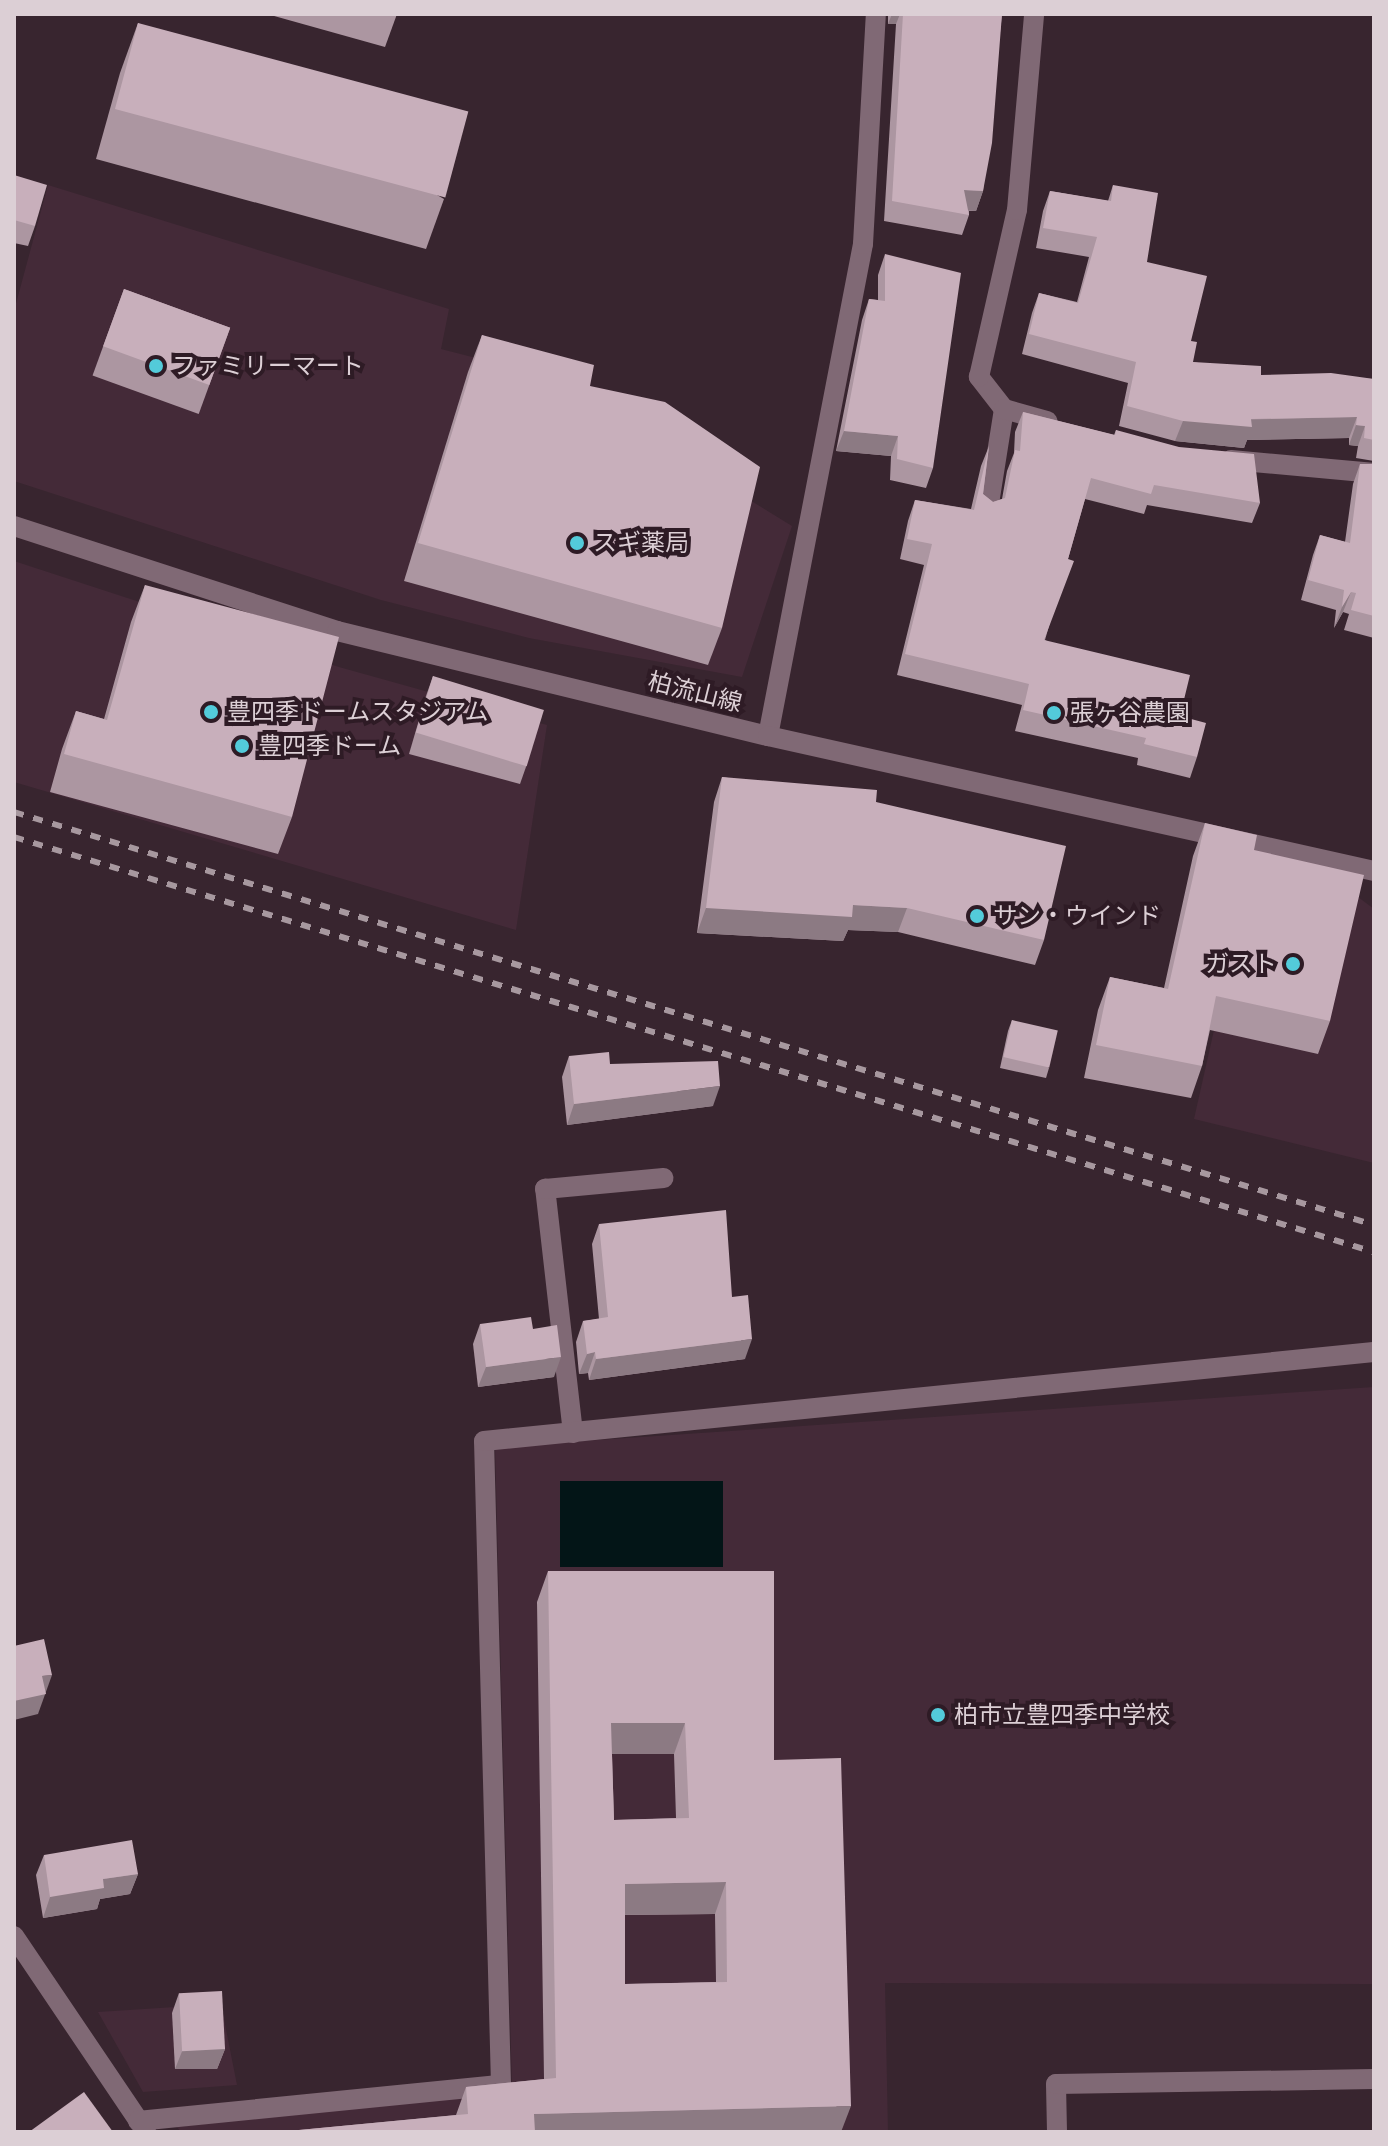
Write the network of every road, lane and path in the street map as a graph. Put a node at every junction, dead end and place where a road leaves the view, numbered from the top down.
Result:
1 (876, 14) edge
2 (1034, 15) edge
3 (1004, 409) junction
4 (1065, 426) edge
5 (1204, 457) edge
6 (1374, 473) edge
7 (988, 510) edge
8 (14, 526) edge
9 (768, 736) junction
10 (1374, 871) edge
11 (663, 1178) dead end
12 (1374, 1352) edge
13 (573, 1433) junction
14 (14, 1936) edge
15 (1374, 2079) edge
16 (142, 2126) edge
17 (1057, 2132) edge

1 - 9 street
2 - 3 street
3 - 4 street
3 - 7 street
5 - 6 street
8 - 9 street, 柏流山線
9 - 10 street, 柏流山線
11 - 13 street
12 - 13 street
13 - 16 street
14 - 16 street
15 - 17 street

